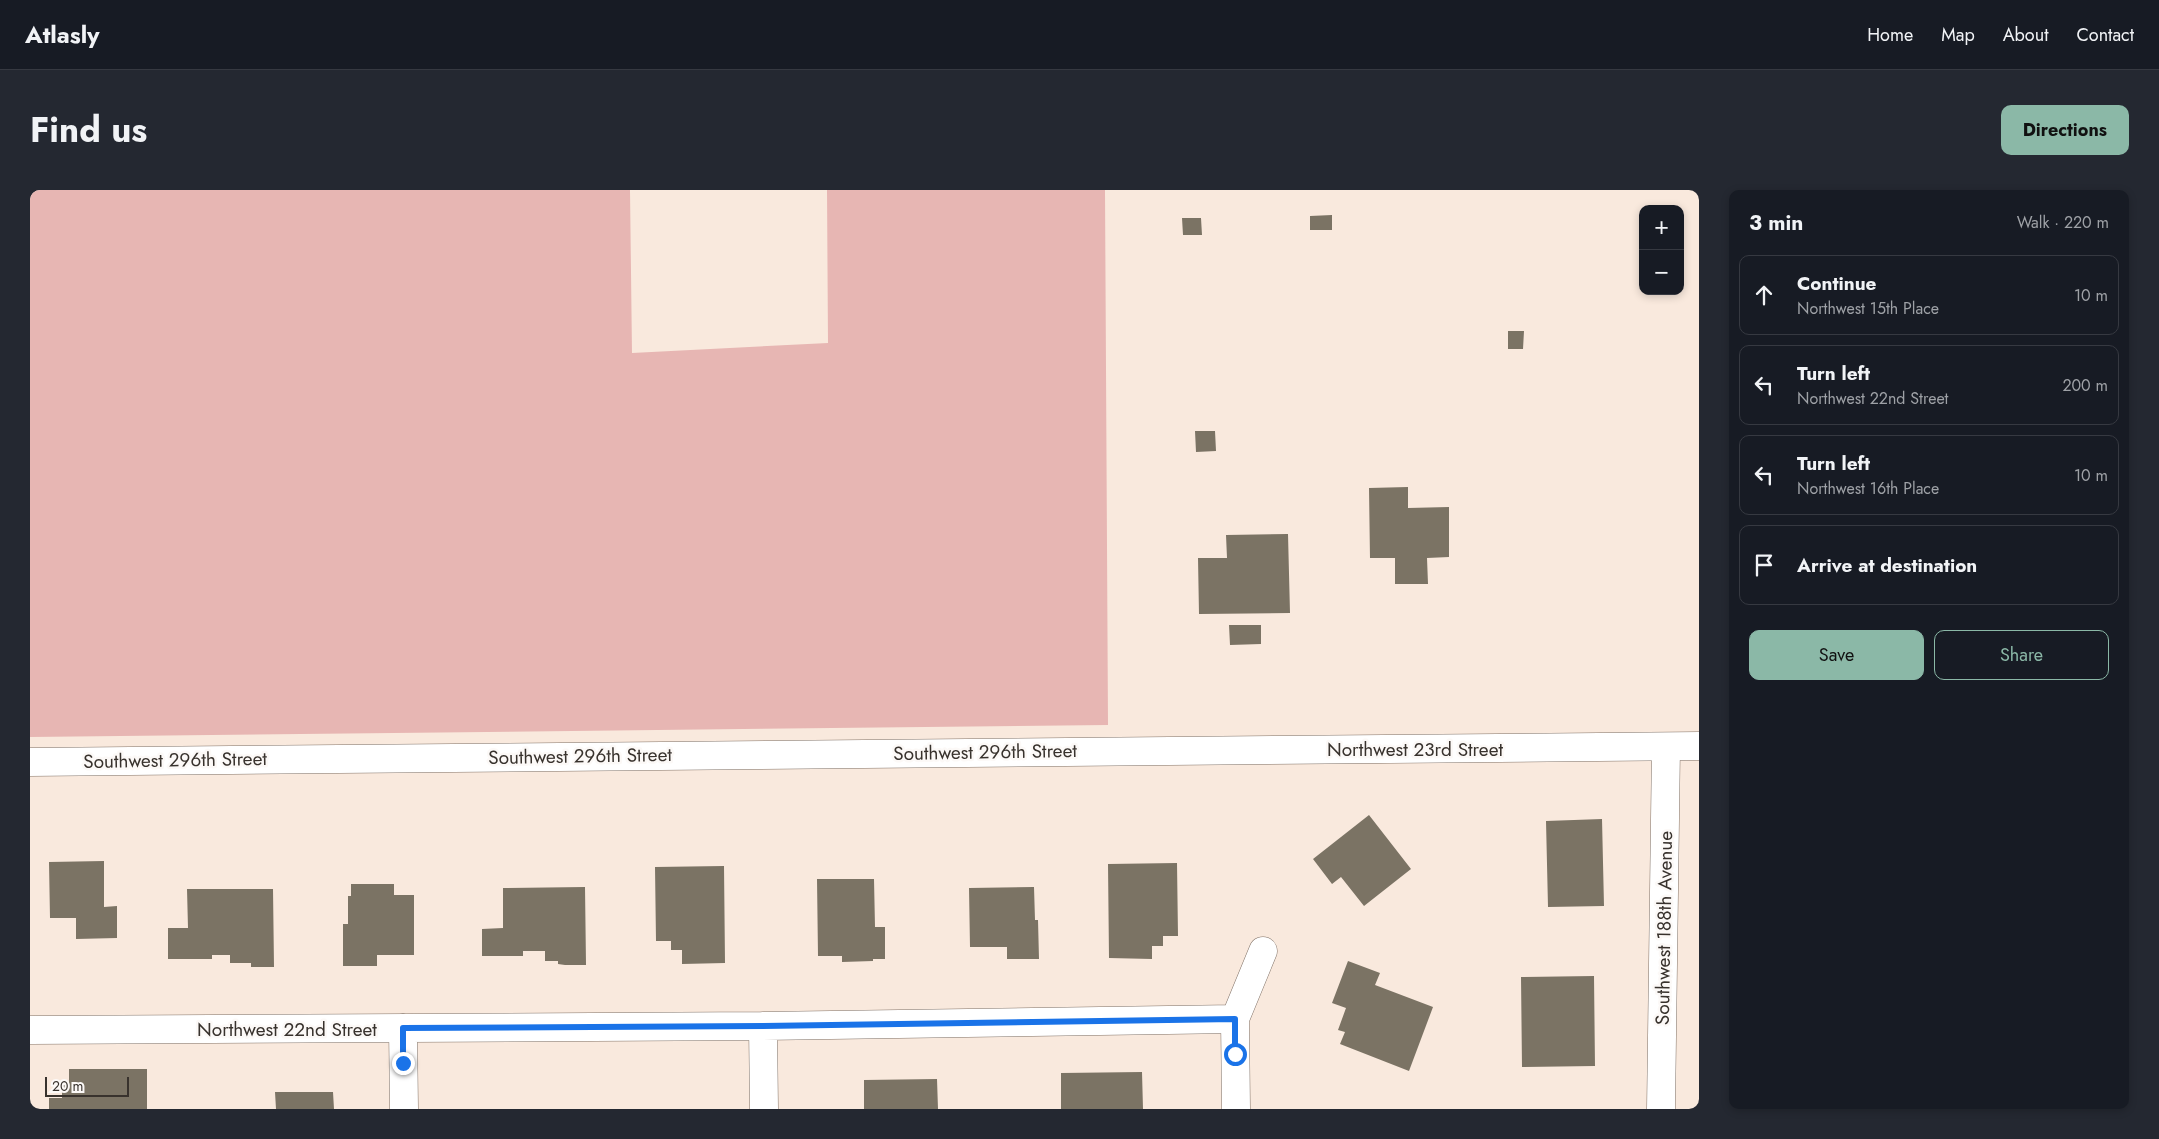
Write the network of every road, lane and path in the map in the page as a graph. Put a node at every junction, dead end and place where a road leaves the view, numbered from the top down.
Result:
1 (1699, 746) edge
2 (1666, 747) junction
3 (1130, 750) joint
4 (30, 762) edge
5 (1263, 951) dead end
6 (1235, 1019) junction
7 (763, 1026) junction
8 (403, 1028) junction
9 (30, 1030) edge
10 (404, 1109) edge
11 (764, 1109) edge
12 (1236, 1109) edge
13 (1661, 1109) edge

1 - 2 street, Northwest 23rd Street
2 - 3 street, Northwest 23rd Street
2 - 13 street, Southwest 188th Avenue
3 - 4 street, Southwest 296th Street
5 - 6 street
6 - 7 street, Northwest 22nd Street
6 - 12 street
7 - 8 street, Northwest 22nd Street
7 - 11 street
8 - 9 street, Northwest 22nd Street
8 - 10 street

